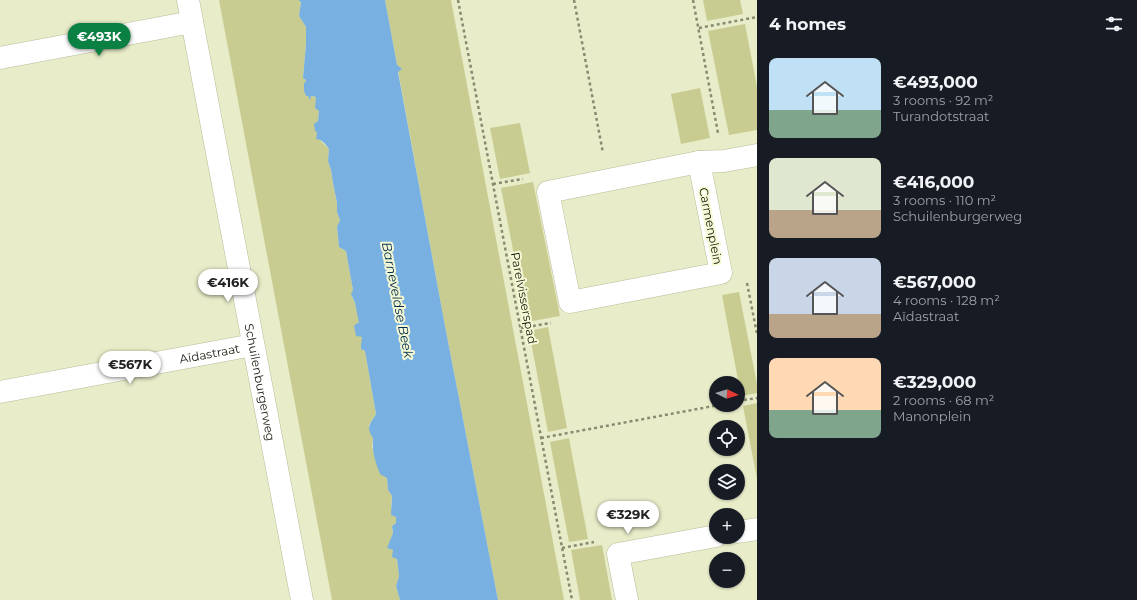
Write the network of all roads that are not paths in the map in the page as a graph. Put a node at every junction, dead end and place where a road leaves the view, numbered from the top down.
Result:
1 (188, 0) edge
2 (192, 22) junction
3 (0, 58) edge
4 (757, 155) edge
5 (699, 162) junction
6 (253, 345) junction
7 (0, 392) edge
8 (757, 529) edge
9 (745, 531) edge
10 (709, 537) edge
11 (302, 600) edge
12 (627, 600) edge

1 - 2 street, Schuilenburgerweg
2 - 3 street
2 - 6 street, Schuilenburgerweg
4 - 5 street
5 - 5 street, Carmenplein
6 - 7 street, Aïdastraat
6 - 11 street, Schuilenburgerweg
8 - 9 street
10 - 12 street

